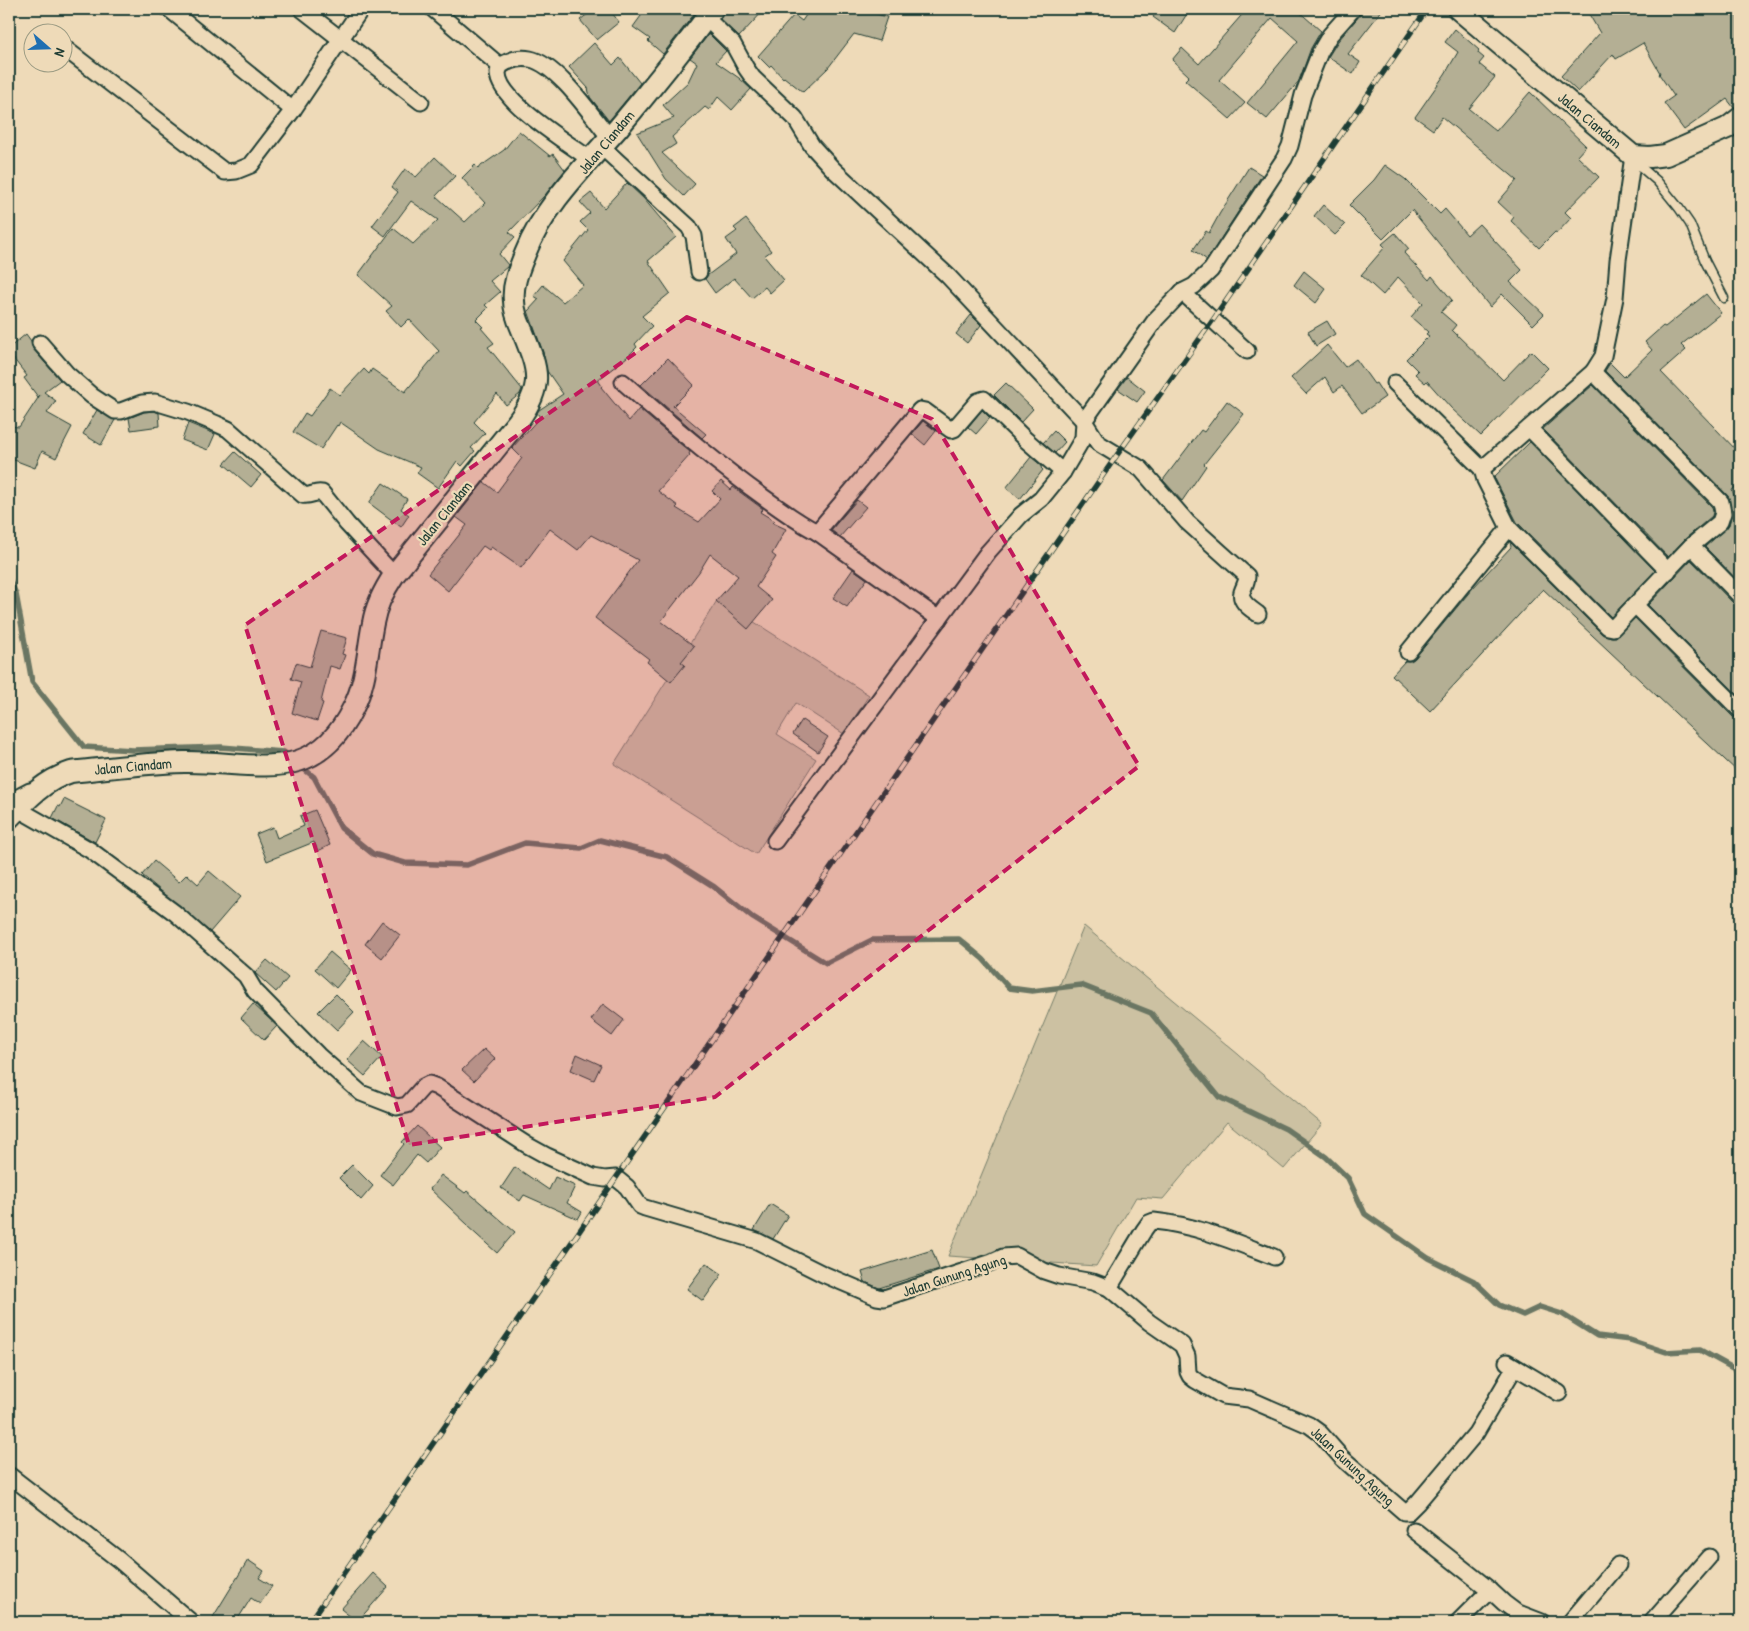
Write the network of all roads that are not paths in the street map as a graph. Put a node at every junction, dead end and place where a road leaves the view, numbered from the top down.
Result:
1 (169, 9) edge
2 (302, 9) edge
3 (361, 9) edge
4 (433, 9) edge
5 (1353, 9) edge
6 (1458, 9) edge
7 (710, 13) edge
8 (340, 39) junction
9 (72, 54) edge
10 (500, 66) junction
11 (421, 102) dead end
12 (293, 110) junction
13 (1740, 118) edge
14 (601, 148) junction
15 (1633, 158) junction
16 (699, 272) dead end
17 (1182, 292) junction
18 (1724, 298) dead end
19 (40, 343) dead end
20 (1247, 351) dead end
21 (1593, 372) junction
22 (623, 382) dead end
23 (1395, 384) dead end
24 (1084, 421) junction
25 (1529, 428) junction
26 (1482, 469) junction
27 (1063, 472) junction
28 (1509, 528) junction
29 (816, 532) junction
30 (1691, 546) junction
31 (1668, 571) junction
32 (394, 575) junction
33 (1740, 596) edge
34 (1635, 605) junction
35 (1258, 614) dead end
36 (939, 619) junction
37 (1408, 652) dead end
38 (1740, 710) edge
39 (12, 810) edge
40 (775, 841) dead end
41 (1274, 1257) dead end
42 (1109, 1288) junction
43 (1559, 1393) dead end
44 (9, 1475) edge
45 (1414, 1530) dead end
46 (1709, 1557) dead end
47 (1618, 1565) dead end
48 (1490, 1590) junction
49 (191, 1622) edge
50 (1458, 1622) edge
51 (1542, 1622) edge
52 (1570, 1622) edge
53 (1652, 1622) edge

1 - 12 street
2 - 8 street
3 - 8 street
4 - 10 street
5 - 17 street
6 - 15 street, Jalan Ciandam
7 - 14 street, Jalan Ciandam
7 - 24 street
8 - 11 street
8 - 12 street
9 - 12 street
10 - 14 street
10 - 14 street
13 - 15 street, Jalan Ciandam
14 - 16 street
14 - 32 street, Jalan Ciandam
15 - 18 lane
15 - 21 street
17 - 20 street
17 - 24 street
19 - 32 street
21 - 25 street
21 - 30 street
22 - 29 street
23 - 26 street
24 - 27 street
24 - 35 street
25 - 26 street
25 - 31 street
26 - 28 street
27 - 29 street
27 - 36 street
28 - 34 street
28 - 37 street
29 - 36 street
30 - 31 street
30 - 33 street
31 - 34 street
32 - 39 street, Jalan Ciandam
34 - 38 street
36 - 40 street
39 - 42 street, Jalan Gunung Agung
41 - 42 street
42 - 43 street, Jalan Gunung Agung
44 - 49 street
45 - 48 street
46 - 53 street
47 - 52 street
48 - 50 street
48 - 51 street

